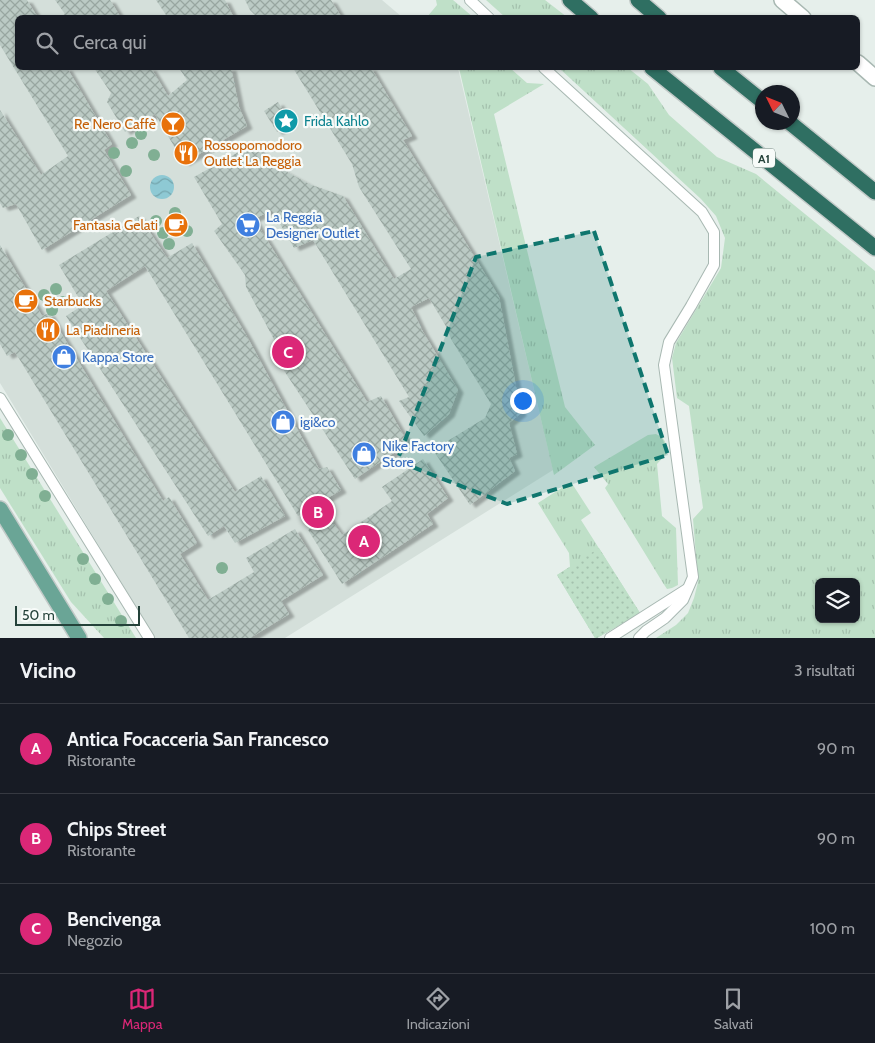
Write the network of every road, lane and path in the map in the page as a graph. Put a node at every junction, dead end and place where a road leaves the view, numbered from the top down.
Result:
1 (470, 0) edge
2 (570, 0) edge
3 (638, 0) edge
4 (782, 0) edge
5 (486, 15) edge
6 (588, 15) edge
7 (656, 15) edge
8 (800, 15) edge
9 (860, 65) edge
10 (546, 70) edge
11 (654, 70) edge
12 (723, 70) edge
13 (875, 78) edge
14 (755, 95) edge
15 (799, 130) edge
16 (875, 192) edge
17 (875, 248) edge
18 (0, 398) edge
19 (0, 509) edge
20 (688, 589) junction
21 (79, 637) edge
22 (149, 638) edge
23 (610, 638) edge
24 (639, 638) edge

1 - 5 lane
2 - 6 highway
3 - 7 highway
4 - 8 street
9 - 13 street
10 - 20 lane
11 - 17 highway, A1
12 - 14 highway
15 - 16 highway
18 - 22 lane
19 - 21 main road
20 - 23 lane
20 - 24 lane

